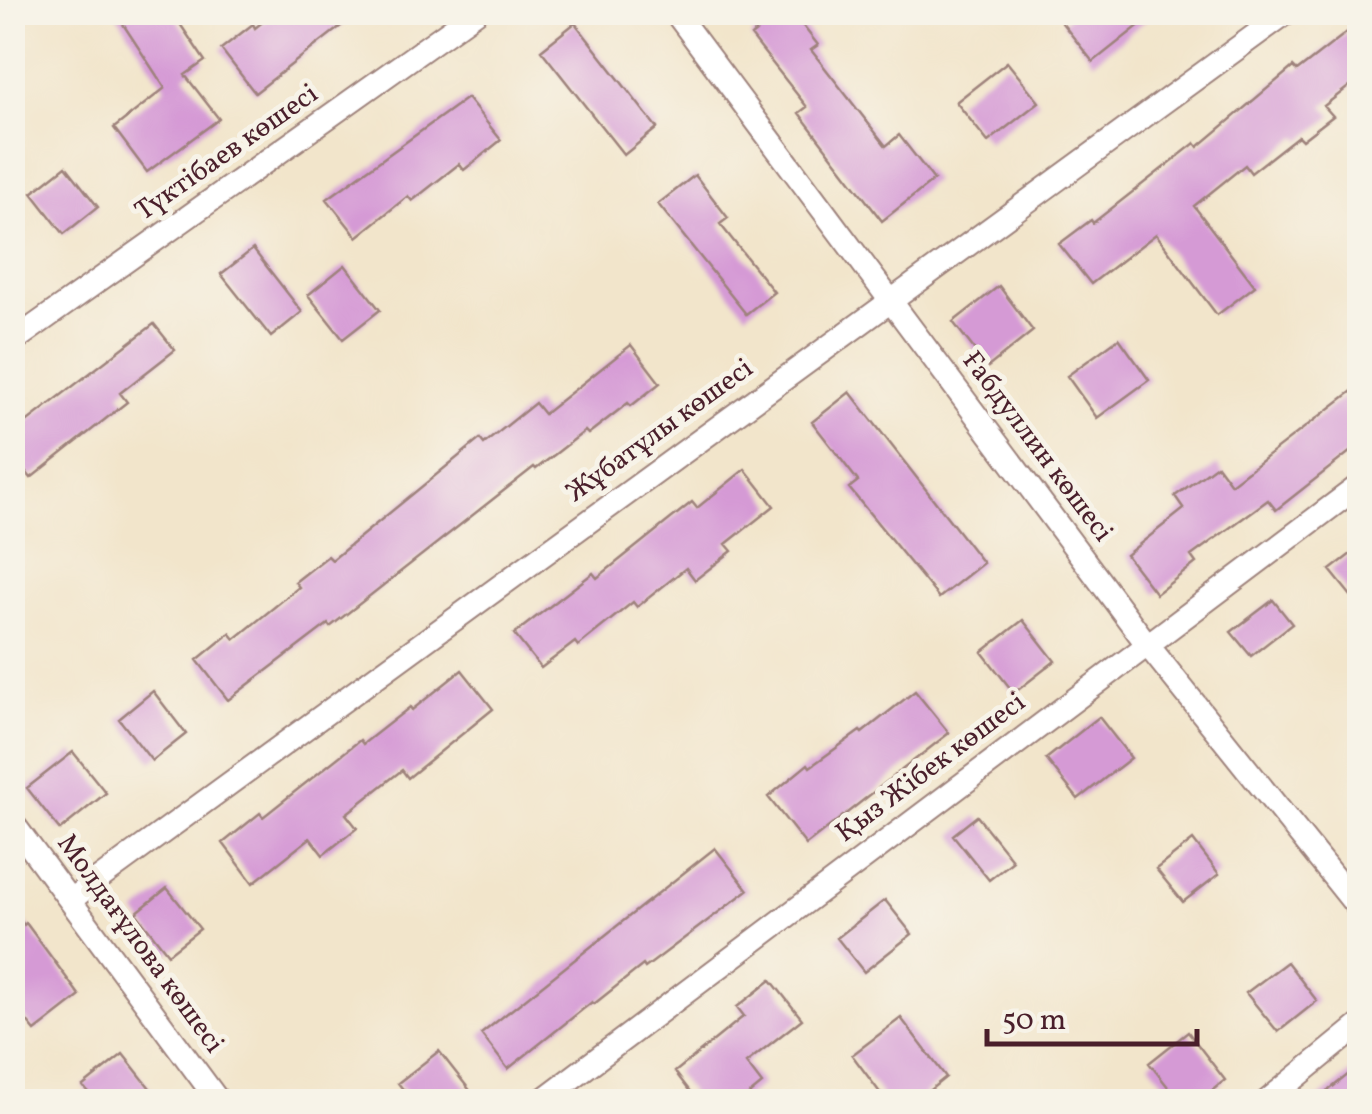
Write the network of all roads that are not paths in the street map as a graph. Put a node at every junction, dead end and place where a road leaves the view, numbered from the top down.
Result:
1 (476, 12) edge
2 (675, 12) edge
3 (1287, 12) edge
4 (890, 300) junction
5 (12, 342) edge
6 (1360, 484) edge
7 (1146, 643) junction
8 (12, 822) edge
9 (70, 900) junction
10 (1360, 910) edge
11 (1360, 1025) edge
12 (219, 1102) edge
13 (540, 1102) edge
14 (1266, 1102) edge

1 - 5 street, Түктібаев көшесі
2 - 4 street, Ғабдуллин көшесі
3 - 4 street, Жұбатұлы көшесі
4 - 7 street, Ғабдуллин көшесі
4 - 9 street, Жұбатұлы көшесі
6 - 7 street, Қыз Жібек көшесі
7 - 10 street, Ғабдуллин көшесі
7 - 13 street, Қыз Жібек көшесі
8 - 9 street, Молдағұлова көшесі
9 - 12 street, Молдағұлова көшесі
11 - 14 street

